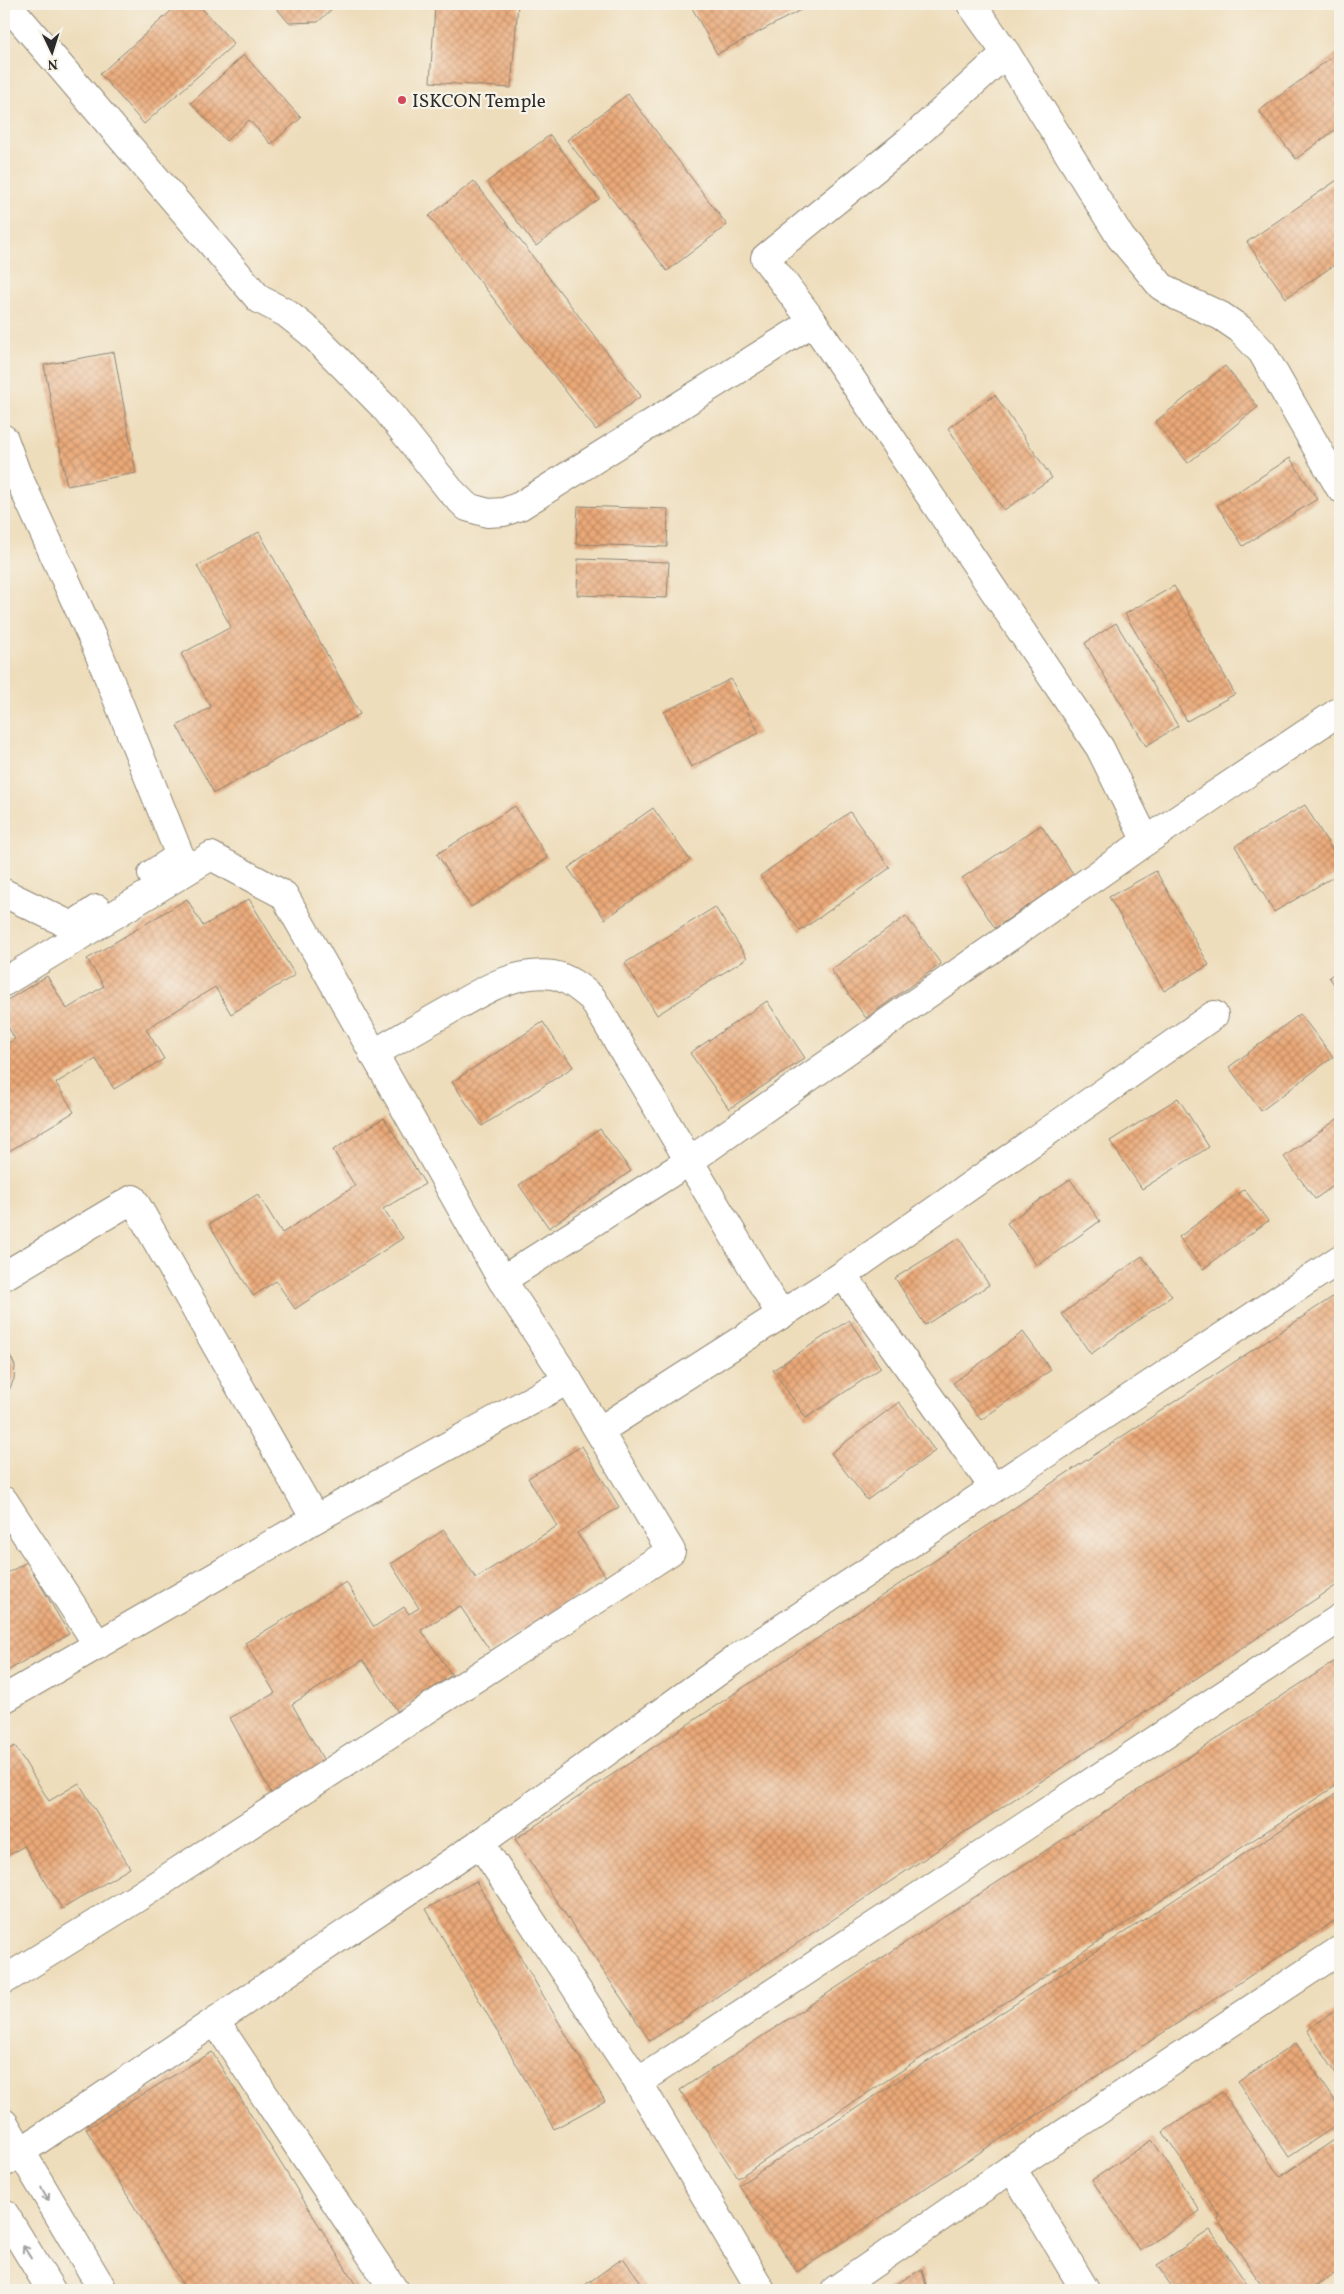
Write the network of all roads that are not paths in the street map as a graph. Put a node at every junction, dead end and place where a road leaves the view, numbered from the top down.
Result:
1 (7, 4) edge
2 (971, 4) edge
3 (1006, 53) junction
4 (813, 322) junction
5 (4, 439) edge
6 (1340, 488) edge
7 (1340, 711) edge
8 (1146, 841) junction
9 (4, 893) edge
10 (4, 982) edge
11 (1214, 1015) dead end
12 (372, 1054) junction
13 (688, 1162) junction
14 (1340, 1259) edge
15 (843, 1275) junction
16 (4, 1276) edge
17 (502, 1280) junction
18 (781, 1315) junction
19 (568, 1380) junction
20 (599, 1431) junction
21 (994, 1488) junction
22 (4, 1501) edge
23 (315, 1519) junction
24 (1340, 1618) edge
25 (98, 1645) junction
26 (4, 1699) edge
27 (480, 1843) junction
28 (1340, 1950) edge
29 (4, 1976) edge
30 (215, 2021) junction
31 (638, 2082) junction
32 (4, 2124) edge
33 (12, 2158) edge
34 (1012, 2168) junction
35 (4, 2214) edge
36 (51, 2290) edge
37 (103, 2290) edge
38 (394, 2290) edge
39 (761, 2290) edge
40 (835, 2290) edge
41 (1085, 2290) edge

1 - 4 street
2 - 3 street
3 - 4 street
3 - 6 street
4 - 8 street
5 - 9 street
7 - 8 street
8 - 13 street
10 - 12 street
11 - 15 street
12 - 13 street
12 - 17 street
13 - 17 street
13 - 18 street
14 - 21 street
15 - 18 street
15 - 21 street
16 - 23 street
17 - 19 street
18 - 20 street
19 - 20 street
19 - 23 street
20 - 29 street
21 - 27 street
22 - 25 street
23 - 25 street
24 - 31 street
25 - 26 street
27 - 30 street
27 - 31 street
28 - 34 street
30 - 33 street
30 - 38 street
31 - 39 street
32 - 33 street
33 -> 37 street
34 - 40 street
34 - 41 street
36 -> 35 street

